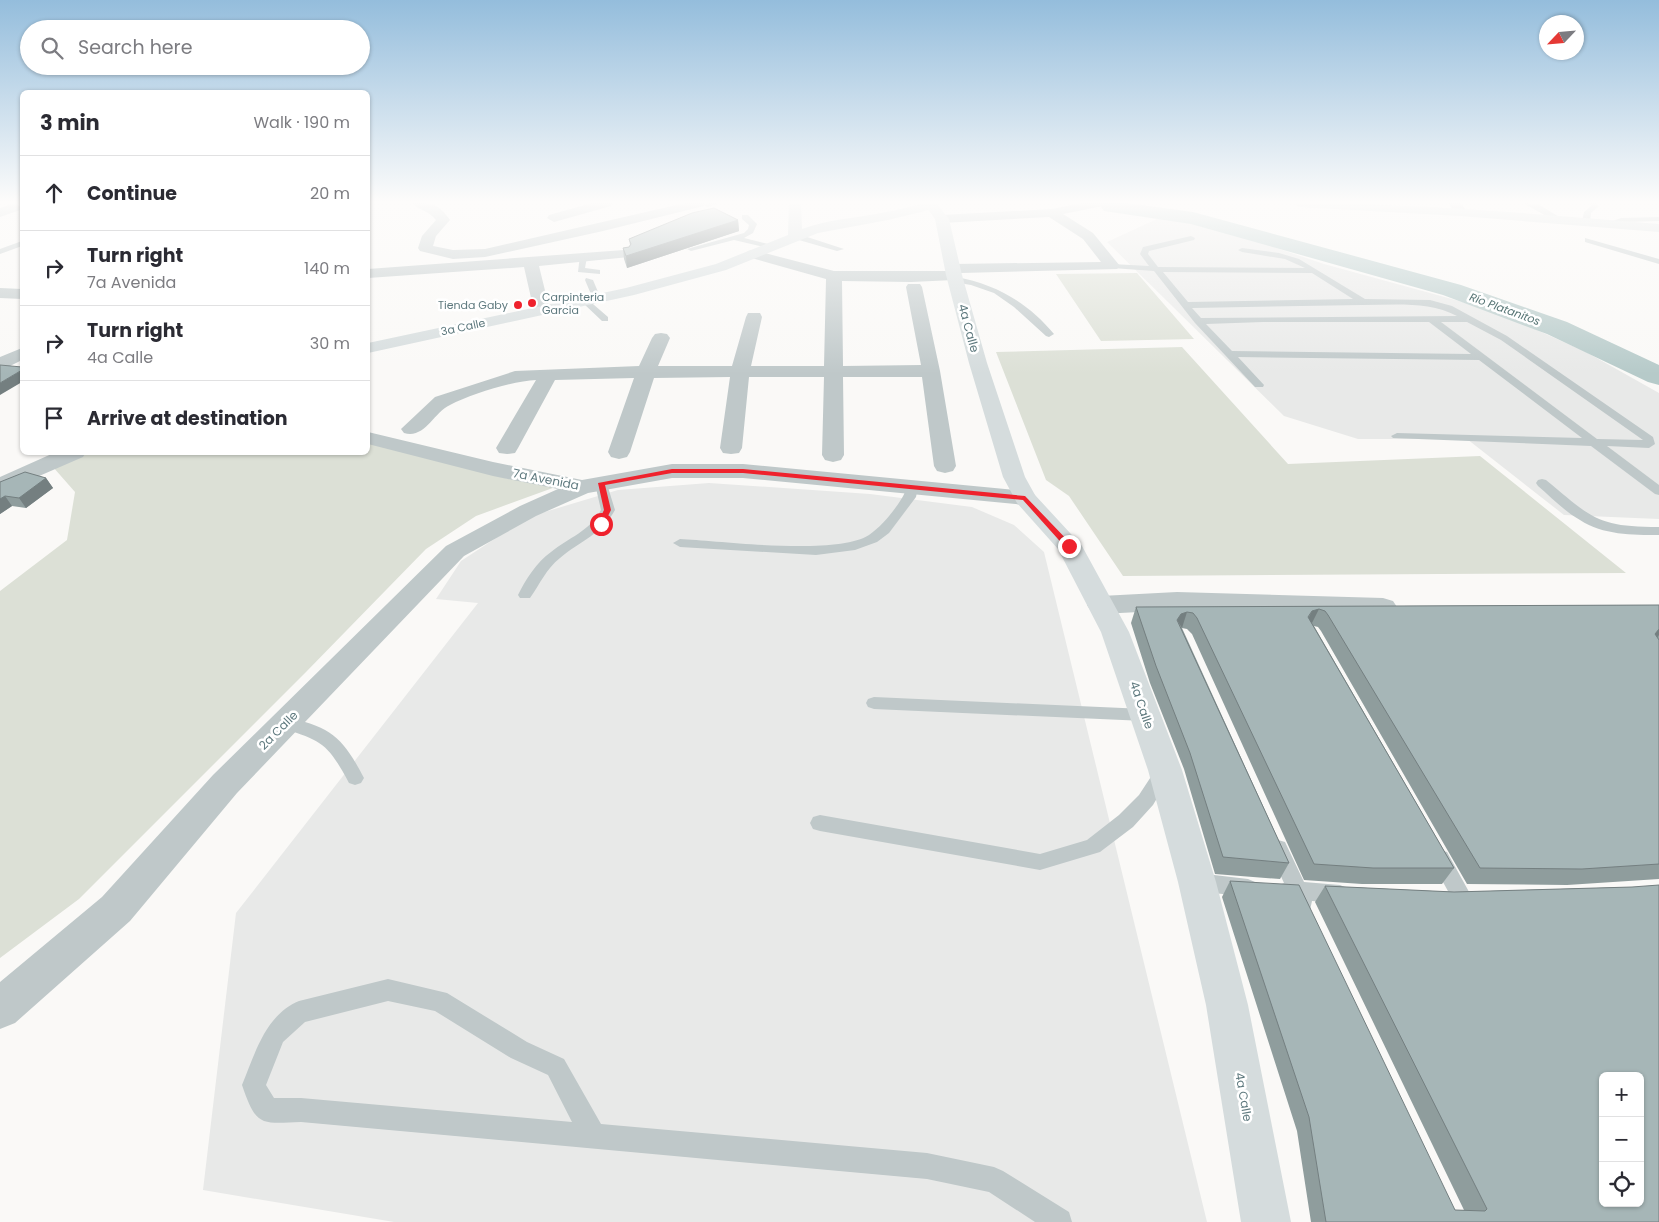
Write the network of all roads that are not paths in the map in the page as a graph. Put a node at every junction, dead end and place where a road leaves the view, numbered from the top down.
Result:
1 (551, 260) edge
2 (583, 260) edge
3 (737, 260) edge
4 (775, 260) edge
5 (950, 260) edge
6 (1107, 260) edge
7 (1149, 260) edge
8 (1296, 260) edge
9 (530, 262) junction
10 (1112, 266) junction
11 (1156, 269) junction
12 (1314, 271) junction
13 (597, 272) dead end
14 (370, 274) edge
15 (954, 275) junction
16 (834, 276) junction
17 (589, 280) dead end
18 (914, 287) dead end
19 (0, 293) edge
20 (20, 294) edge
21 (592, 300) junction
22 (1363, 302) junction
23 (1186, 305) junction
24 (542, 310) junction
25 (754, 317) dead end
26 (1431, 319) junction
27 (1471, 319) junction
28 (605, 320) dead end
29 (1198, 321) junction
30 (1048, 334) dead end
31 (662, 338) dead end
32 (370, 348) edge
33 (20, 354) edge
34 (1229, 354) junction
35 (1480, 357) junction
36 (0, 366) edge
37 (20, 368) edge
38 (832, 371) junction
39 (931, 371) junction
40 (646, 372) junction
41 (740, 372) junction
42 (549, 374) junction
43 (1258, 385) dead end
44 (411, 429) dead end
45 (1397, 436) dead end
46 (370, 438) edge
47 (1595, 443) junction
48 (508, 448) dead end
49 (731, 448) dead end
50 (619, 452) dead end
51 (68, 455) edge
52 (833, 455) dead end
53 (945, 466) dead end
54 (1542, 483) dead end
55 (0, 486) edge
56 (591, 486) junction
57 (1656, 486) edge
58 (912, 487) junction
59 (1025, 498) junction
60 (1659, 531) edge
61 (680, 543) dead end
62 (525, 594) dead end
63 (1102, 605) junction
64 (1404, 608) edge
65 (874, 703) dead end
66 (1145, 715) junction
67 (285, 723) junction
68 (1164, 770) junction
69 (354, 778) dead end
70 (820, 823) dead end
71 (1268, 826) edge
72 (1432, 845) edge
73 (1197, 882) junction
74 (1297, 890) junction
75 (1362, 895) edge
76 (1461, 896) edge
77 (1309, 917) edge
78 (0, 1009) edge
79 (594, 1137) junction
80 (1059, 1222) edge
81 (1266, 1222) edge

1 - 9 street
2 - 13 lane
3 - 21 main road, 3a Calle
4 - 16 street
5 - 15 main road, 4a Calle
6 - 10 street
7 - 11 lane
8 - 12 lane
9 - 14 street
9 - 24 street
10 - 11 lane
10 - 15 street
11 - 12 lane
11 - 23 lane
12 - 22 lane
15 - 16 street
15 - 30 lane
15 - 59 main road, 4a Calle
16 - 38 street
17 - 21 lane
18 - 39 street
19 - 20 street
21 - 24 main road, 3a Calle
21 - 28 lane
22 - 23 lane
22 - 27 lane
23 - 29 lane
24 - 32 main road, 3a Calle
25 - 41 street
26 - 27 lane
26 - 29 lane
26 - 35 lane
27 - 47 lane
29 - 34 lane
31 - 40 street
33 - 36 street
34 - 35 lane
34 - 43 lane
35 - 47 lane
36 - 37 main road
38 - 39 street
38 - 41 street
38 - 52 street
39 - 53 street
40 - 41 street
40 - 42 street
40 - 50 street
41 - 49 street
42 - 44 street
42 - 48 street
45 - 47 lane
46 - 56 street, 7a Avenida
47 - 57 lane
51 - 55 street
54 - 60 lane
56 - 58 street, 7a Avenida
56 - 62 lane
56 - 67 street, 2a Calle
58 - 59 street, 7a Avenida
58 - 61 lane
59 - 63 main road, 4a Calle
63 - 64 street
63 - 66 main road, 4a Calle
65 - 66 lane
66 - 68 main road, 4a Calle
67 - 69 lane
67 - 78 street, 2a Calle
68 - 70 lane
68 - 73 main road, 4a Calle
71 - 74 lane
72 - 76 lane
73 - 74 lane
73 - 81 main road, 4a Calle
74 - 75 lane
74 - 77 lane
79 - 79 lane
79 - 80 lane

